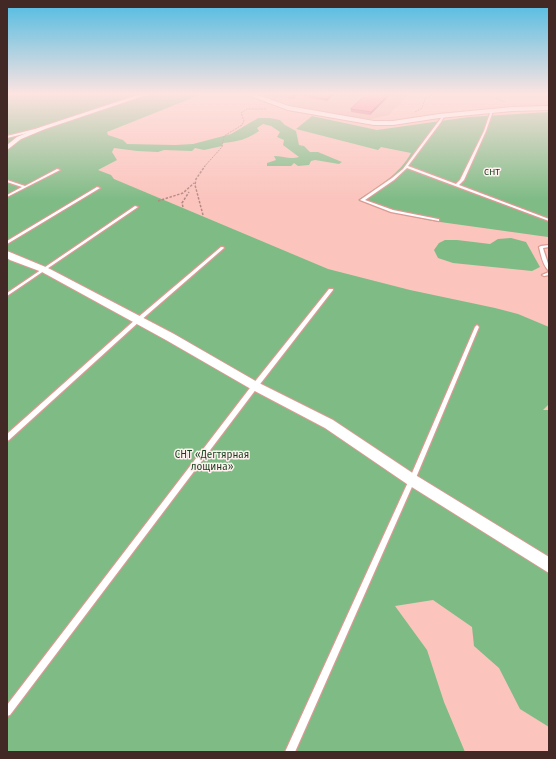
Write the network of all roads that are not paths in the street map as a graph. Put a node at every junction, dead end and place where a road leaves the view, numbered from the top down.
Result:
1 (41, 128) edge
2 (42, 128) edge
3 (436, 128) edge
4 (484, 128) edge
5 (7, 137) edge
6 (7, 148) edge
7 (407, 167) junction
8 (58, 170) dead end
9 (7, 181) edge
10 (457, 185) junction
11 (26, 187) junction
12 (98, 188) dead end
13 (7, 196) edge
14 (136, 207) dead end
15 (438, 220) dead end
16 (549, 220) edge
17 (7, 243) edge
18 (549, 246) edge
19 (222, 248) dead end
20 (7, 254) edge
21 (45, 270) junction
22 (547, 273) edge
23 (330, 290) dead end
24 (7, 295) edge
25 (138, 320) junction
26 (477, 327) dead end
27 (254, 386) junction
28 (7, 438) edge
29 (412, 480) junction
30 (549, 566) edge
31 (7, 712) edge
32 (290, 752) edge

1 - 5 lane
2 - 6 street
3 - 7 lane
4 - 10 lane
7 - 10 lane
7 - 15 lane
8 - 11 lane
9 - 11 lane
10 - 16 lane
11 - 13 lane
12 - 17 lane
14 - 21 lane
18 - 22 lane
19 - 25 lane
20 - 21 street
21 - 24 lane
21 - 25 street
23 - 27 lane
25 - 27 street
25 - 28 lane
26 - 29 lane
27 - 29 street
27 - 31 lane
29 - 30 street
29 - 32 lane

